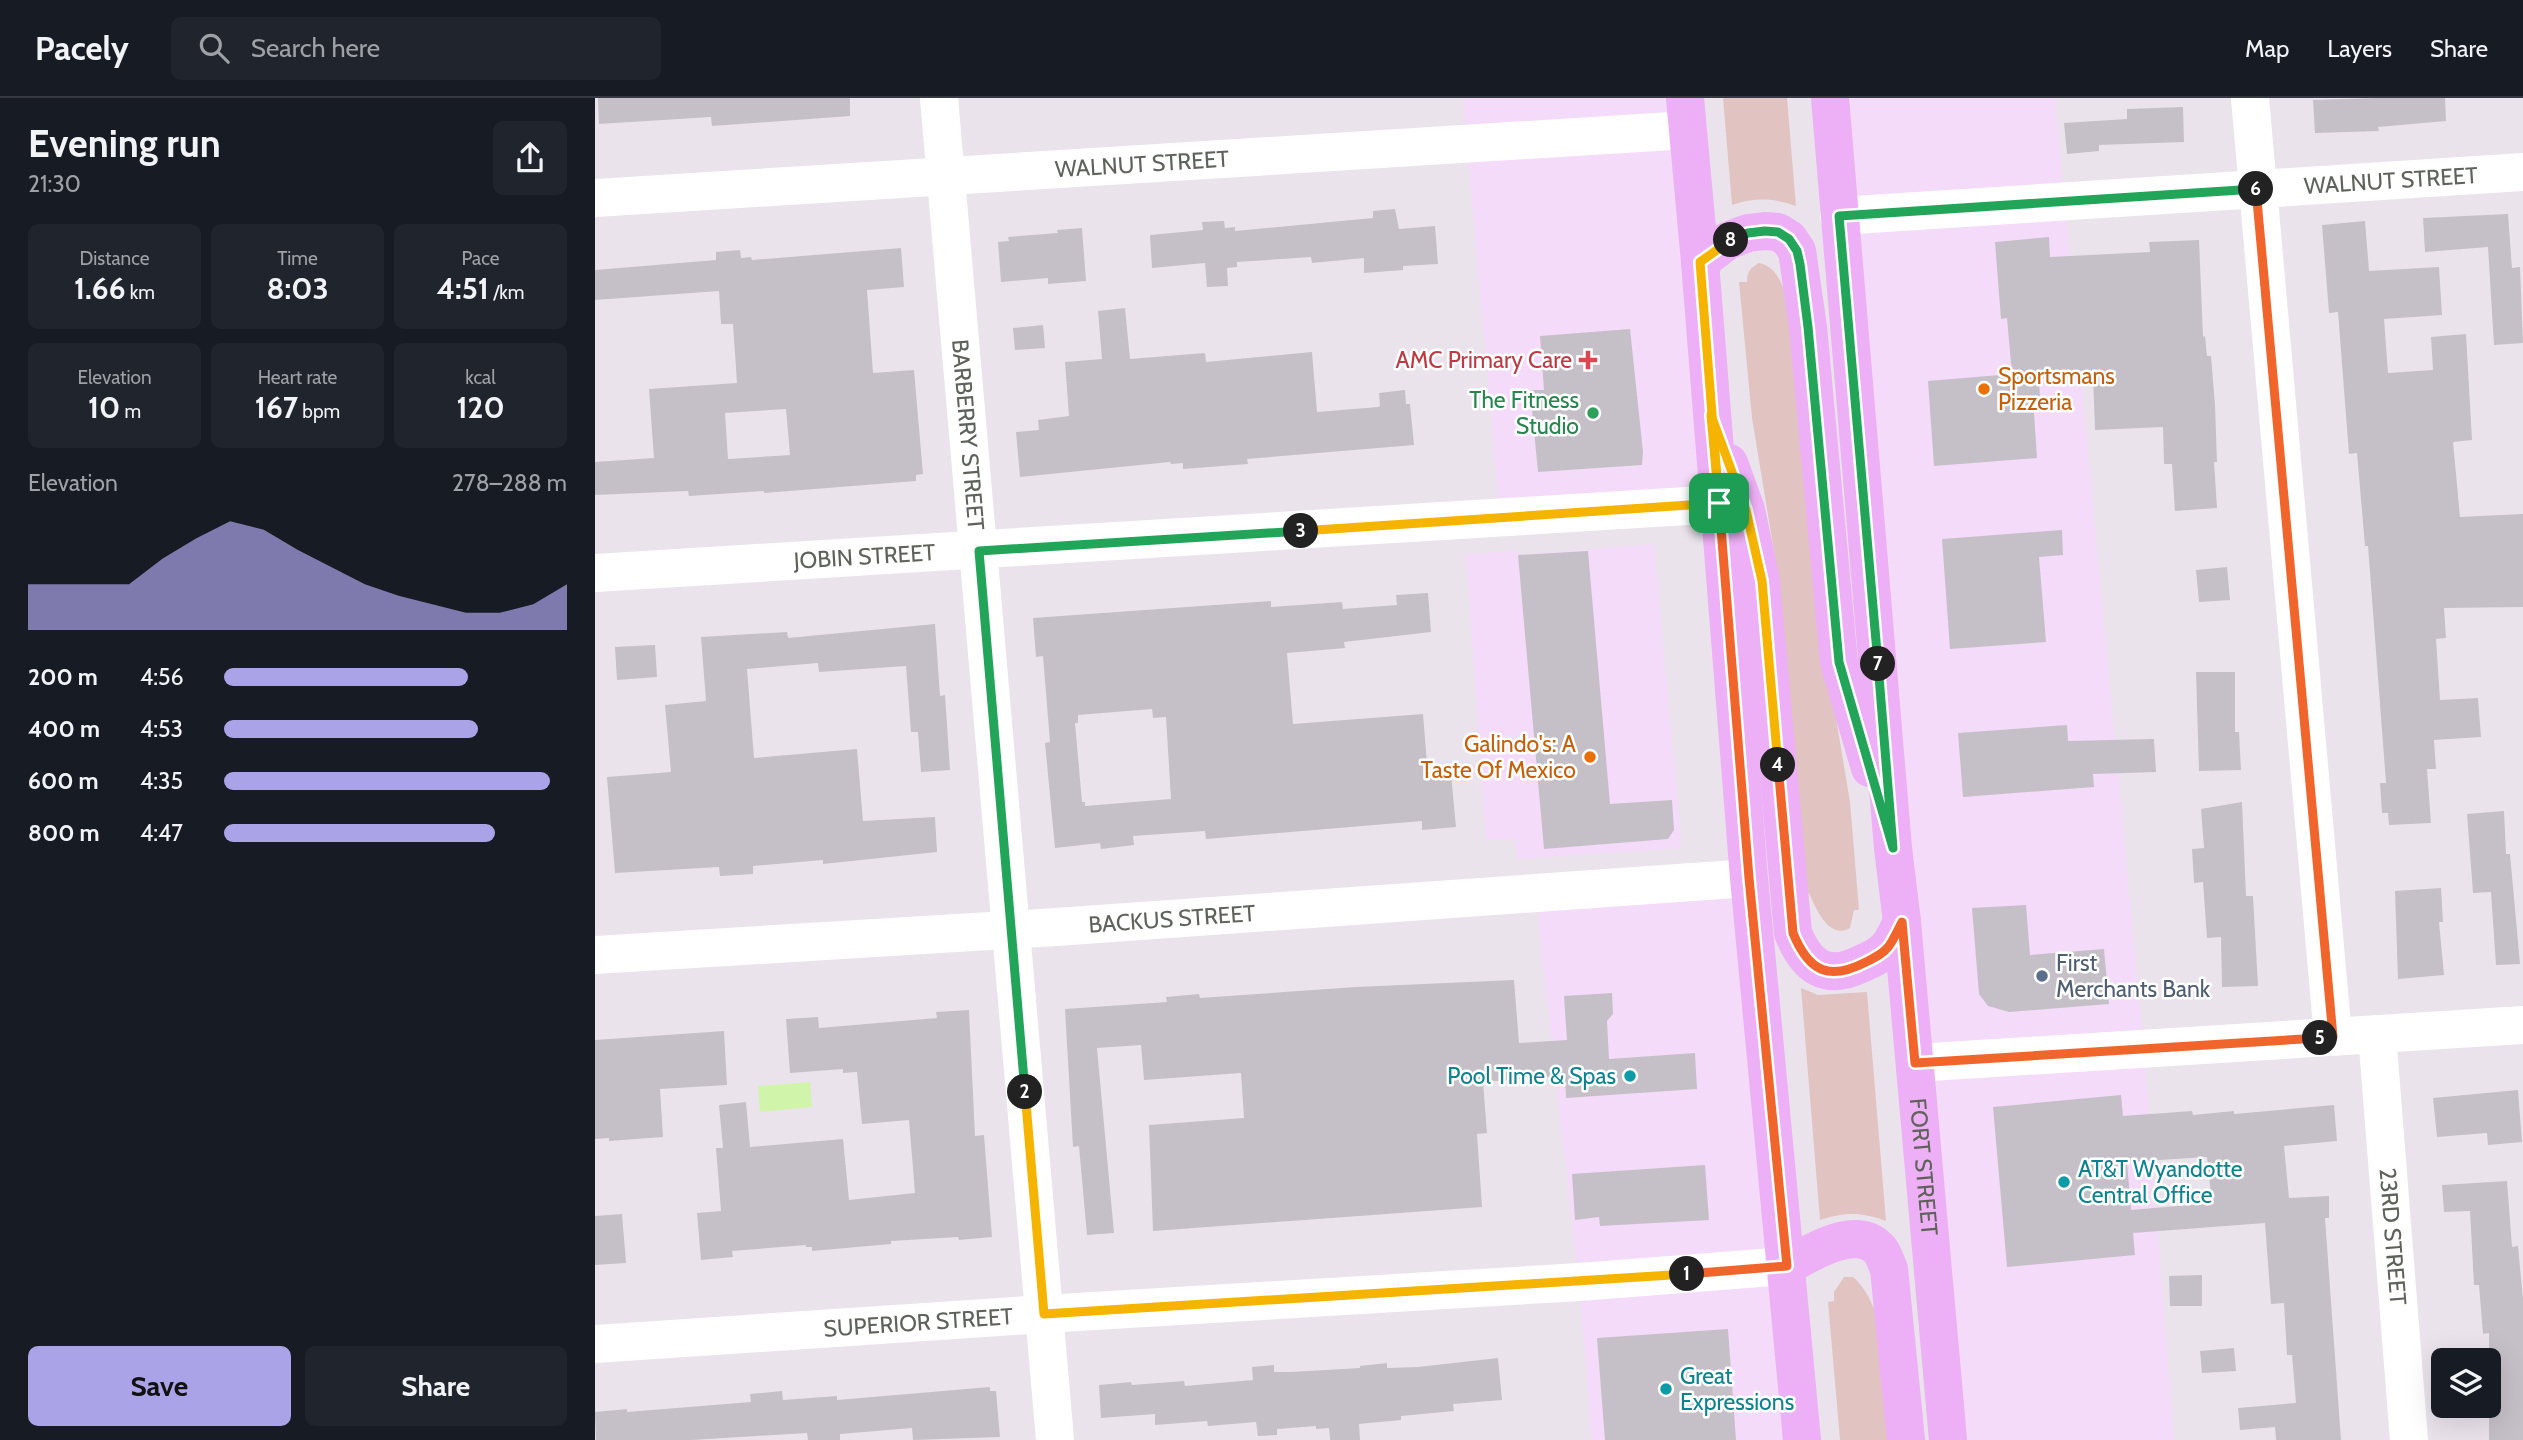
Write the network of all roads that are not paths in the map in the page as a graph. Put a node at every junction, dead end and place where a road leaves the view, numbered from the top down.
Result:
1 (939, 98) edge
2 (1830, 98) edge
3 (2250, 98) edge
4 (1686, 114) edge
5 (2523, 172) edge
6 (945, 175) junction
7 (2257, 188) junction
8 (595, 198) edge
9 (1839, 216) junction
10 (1700, 262) junction
11 (1711, 415) junction
12 (1719, 503) junction
13 (979, 551) junction
14 (595, 573) edge
15 (1893, 848) junction
16 (1749, 878) junction
17 (1902, 922) junction
18 (1011, 930) junction
19 (595, 955) edge
20 (2523, 1025) edge
21 (2377, 1034) junction
22 (2333, 1037) junction
23 (1915, 1063) junction
24 (1787, 1266) junction
25 (1044, 1314) junction
26 (595, 1343) edge
27 (1055, 1440) edge
28 (1802, 1440) edge
29 (1906, 1440) edge
30 (1948, 1440) edge
31 (2409, 1440) edge

1 - 6 street, BARBERRY STREET
2 - 9 main road, FORT STREET
3 - 7 street
4 - 6 street, WALNUT STREET
4 - 10 main road
5 - 7 street, WALNUT STREET
6 - 8 street, WALNUT STREET
6 - 13 street, BARBERRY STREET
7 - 9 street, WALNUT STREET
7 - 22 street
9 - 15 main road, FORT STREET
10 - 11 main road
10 - 15 main road
11 - 12 main road
11 - 17 main road
12 - 13 street, JOBIN STREET
12 - 16 main road
13 - 14 street, JOBIN STREET
13 - 18 street, BARBERRY STREET
15 - 17 main road, FORT STREET
16 - 18 street, BACKUS STREET
16 - 24 main road
17 - 23 main road, FORT STREET
18 - 19 street, BACKUS STREET
18 - 25 street, BARBERRY STREET
20 - 21 street
21 - 22 street
21 - 31 street, 23RD STREET
22 - 23 street
23 - 30 main road, FORT STREET
24 - 25 street, SUPERIOR STREET
24 - 28 main road
24 - 29 main road
25 - 26 street, SUPERIOR STREET
25 - 27 street, BARBERRY STREET

